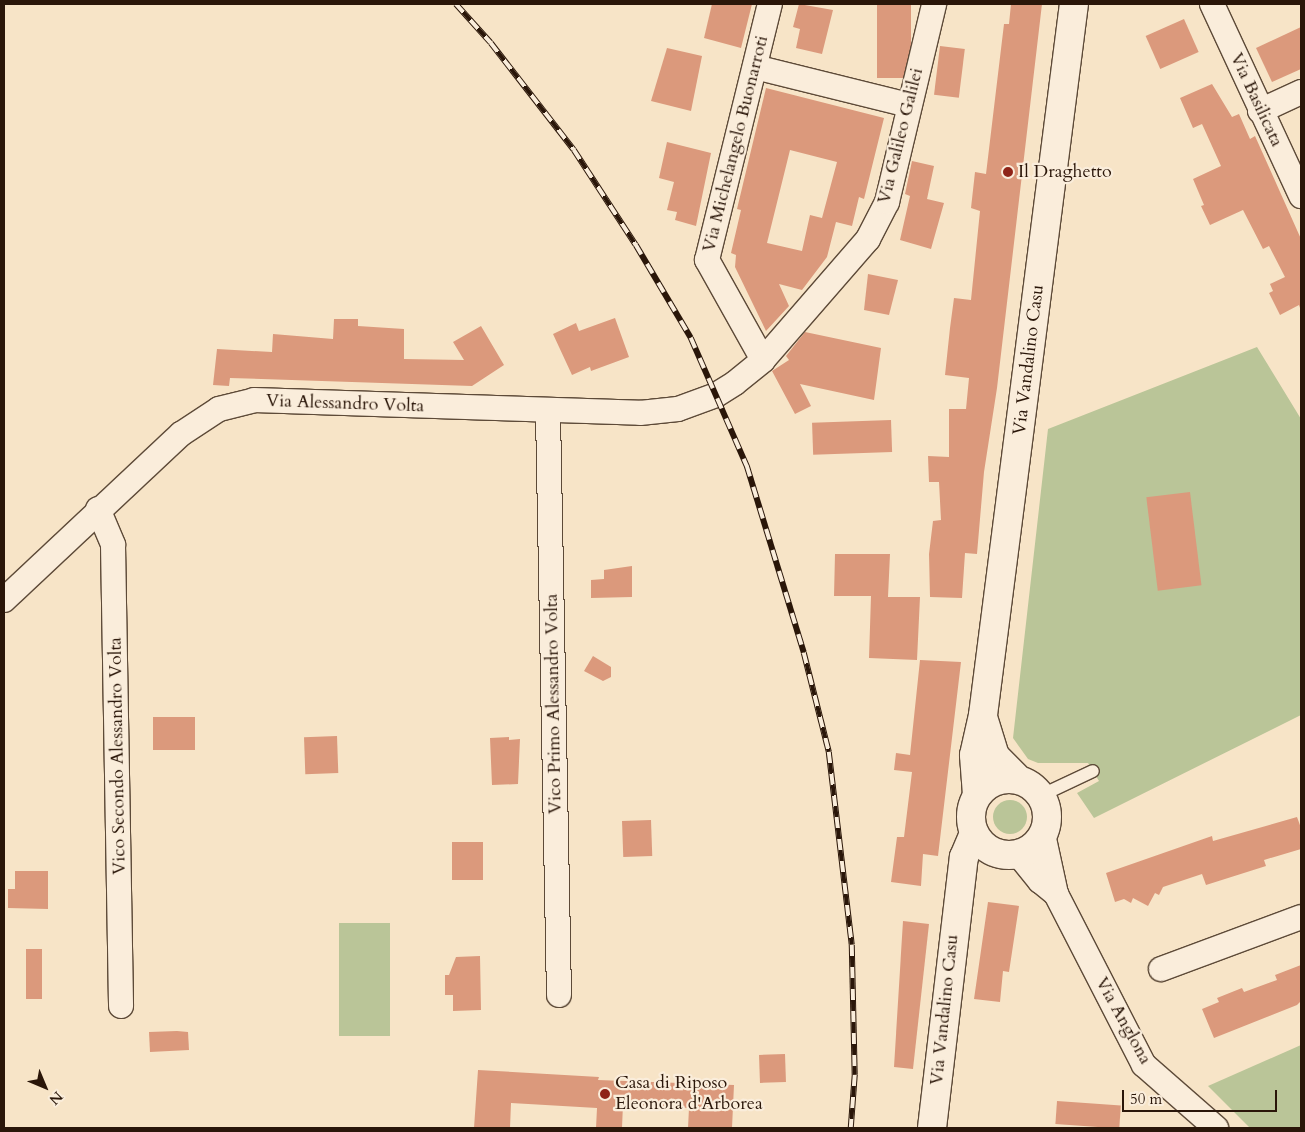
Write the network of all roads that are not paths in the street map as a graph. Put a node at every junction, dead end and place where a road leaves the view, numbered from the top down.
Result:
1 (770, 4) edge
2 (934, 4) edge
3 (1074, 4) edge
4 (1212, 4) edge
5 (755, 67) junction
6 (1301, 92) edge
7 (909, 105) junction
8 (1260, 111) junction
9 (1301, 196) edge
10 (756, 366) junction
11 (548, 413) junction
12 (98, 509) junction
13 (4, 600) edge
14 (983, 715) junction
15 (1093, 771) dead end
16 (1018, 779) junction
17 (977, 795) junction
18 (1042, 795) junction
19 (974, 833) junction
20 (1044, 834) junction
21 (1007, 853) junction
22 (960, 893) junction
23 (1056, 894) junction
24 (1301, 917) edge
25 (1161, 969) dead end
26 (559, 995) dead end
27 (121, 1006) dead end
28 (932, 1128) edge
29 (1216, 1128) edge

1 - 5 street, Via Michelangelo Buonarroti
2 - 7 street, Via Galileo Galilei
3 - 14 main road, Via Vandalino Casu
4 - 8 street, Via Basilicata
5 - 7 street
5 - 10 street, Via Michelangelo Buonarroti
6 - 8 street
7 - 10 street, Via Galileo Galilei
8 - 9 street, Via Basilicata
10 - 11 street, Via Alessandro Volta
11 - 12 street, Via Alessandro Volta
11 - 26 street, Vico Primo Alessandro Volta
12 - 13 street, Via Alessandro Volta
12 - 27 street, Vico Secondo Alessandro Volta
14 - 16 main road, Via Vandalino Casu
14 - 17 main road, Via Vandalino Casu
15 - 18 lane
16 - 17 main road
16 - 18 main road
17 - 19 main road
18 - 20 main road
19 - 21 main road
19 - 22 main road, Via Vandalino Casu
20 - 21 main road
20 - 23 street, Via Anglona
21 - 22 main road
21 - 23 street, Via Anglona
22 - 28 main road, Via Vandalino Casu
23 - 29 street, Via Anglona
24 - 25 street

